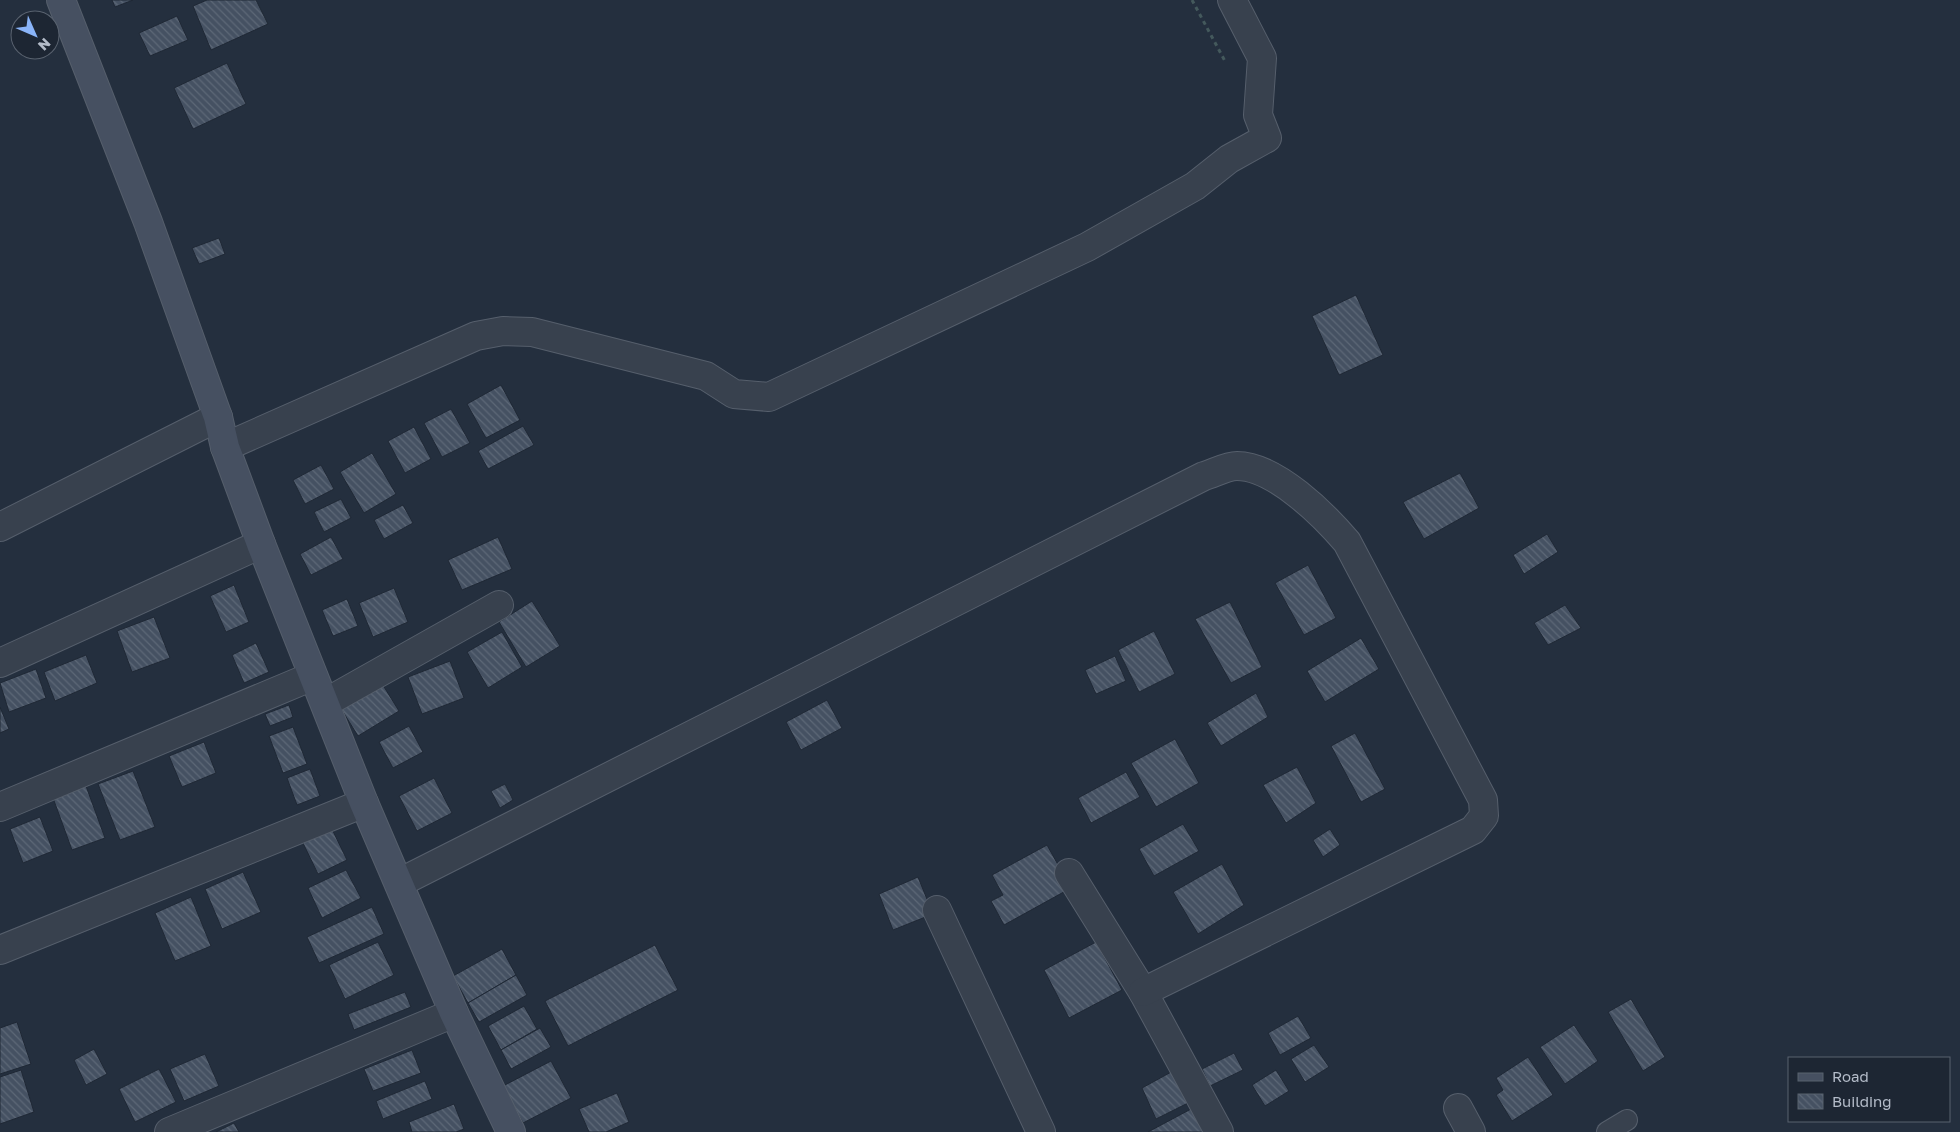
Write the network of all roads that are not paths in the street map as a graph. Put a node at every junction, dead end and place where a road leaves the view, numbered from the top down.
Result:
1 (61, 0) edge
2 (1232, 0) edge
3 (218, 417) junction
4 (225, 447) junction
5 (0, 527) edge
6 (261, 544) junction
7 (499, 605) dead end
8 (0, 663) edge
9 (313, 676) junction
10 (325, 703) junction
11 (364, 803) junction
12 (0, 807) edge
13 (1069, 873) dead end
14 (399, 883) junction
15 (937, 910) dead end
16 (0, 950) edge
17 (1143, 992) junction
18 (454, 1013) junction
19 (1458, 1108) dead end
20 (1628, 1120) dead end
21 (169, 1132) edge
22 (511, 1132) edge
23 (1042, 1132) edge
24 (1219, 1132) edge
25 (1471, 1132) edge
26 (1607, 1132) edge

1 - 3 main road
2 - 4 street
3 - 4 main road
3 - 5 street
4 - 6 main road
6 - 8 street
6 - 9 main road
7 - 10 street
9 - 10 main road
9 - 12 street
10 - 11 main road
11 - 14 main road
11 - 16 street
13 - 17 street
14 - 17 street
14 - 18 main road
15 - 23 street
17 - 24 street
18 - 21 street
18 - 22 main road
19 - 25 street
20 - 26 lane

